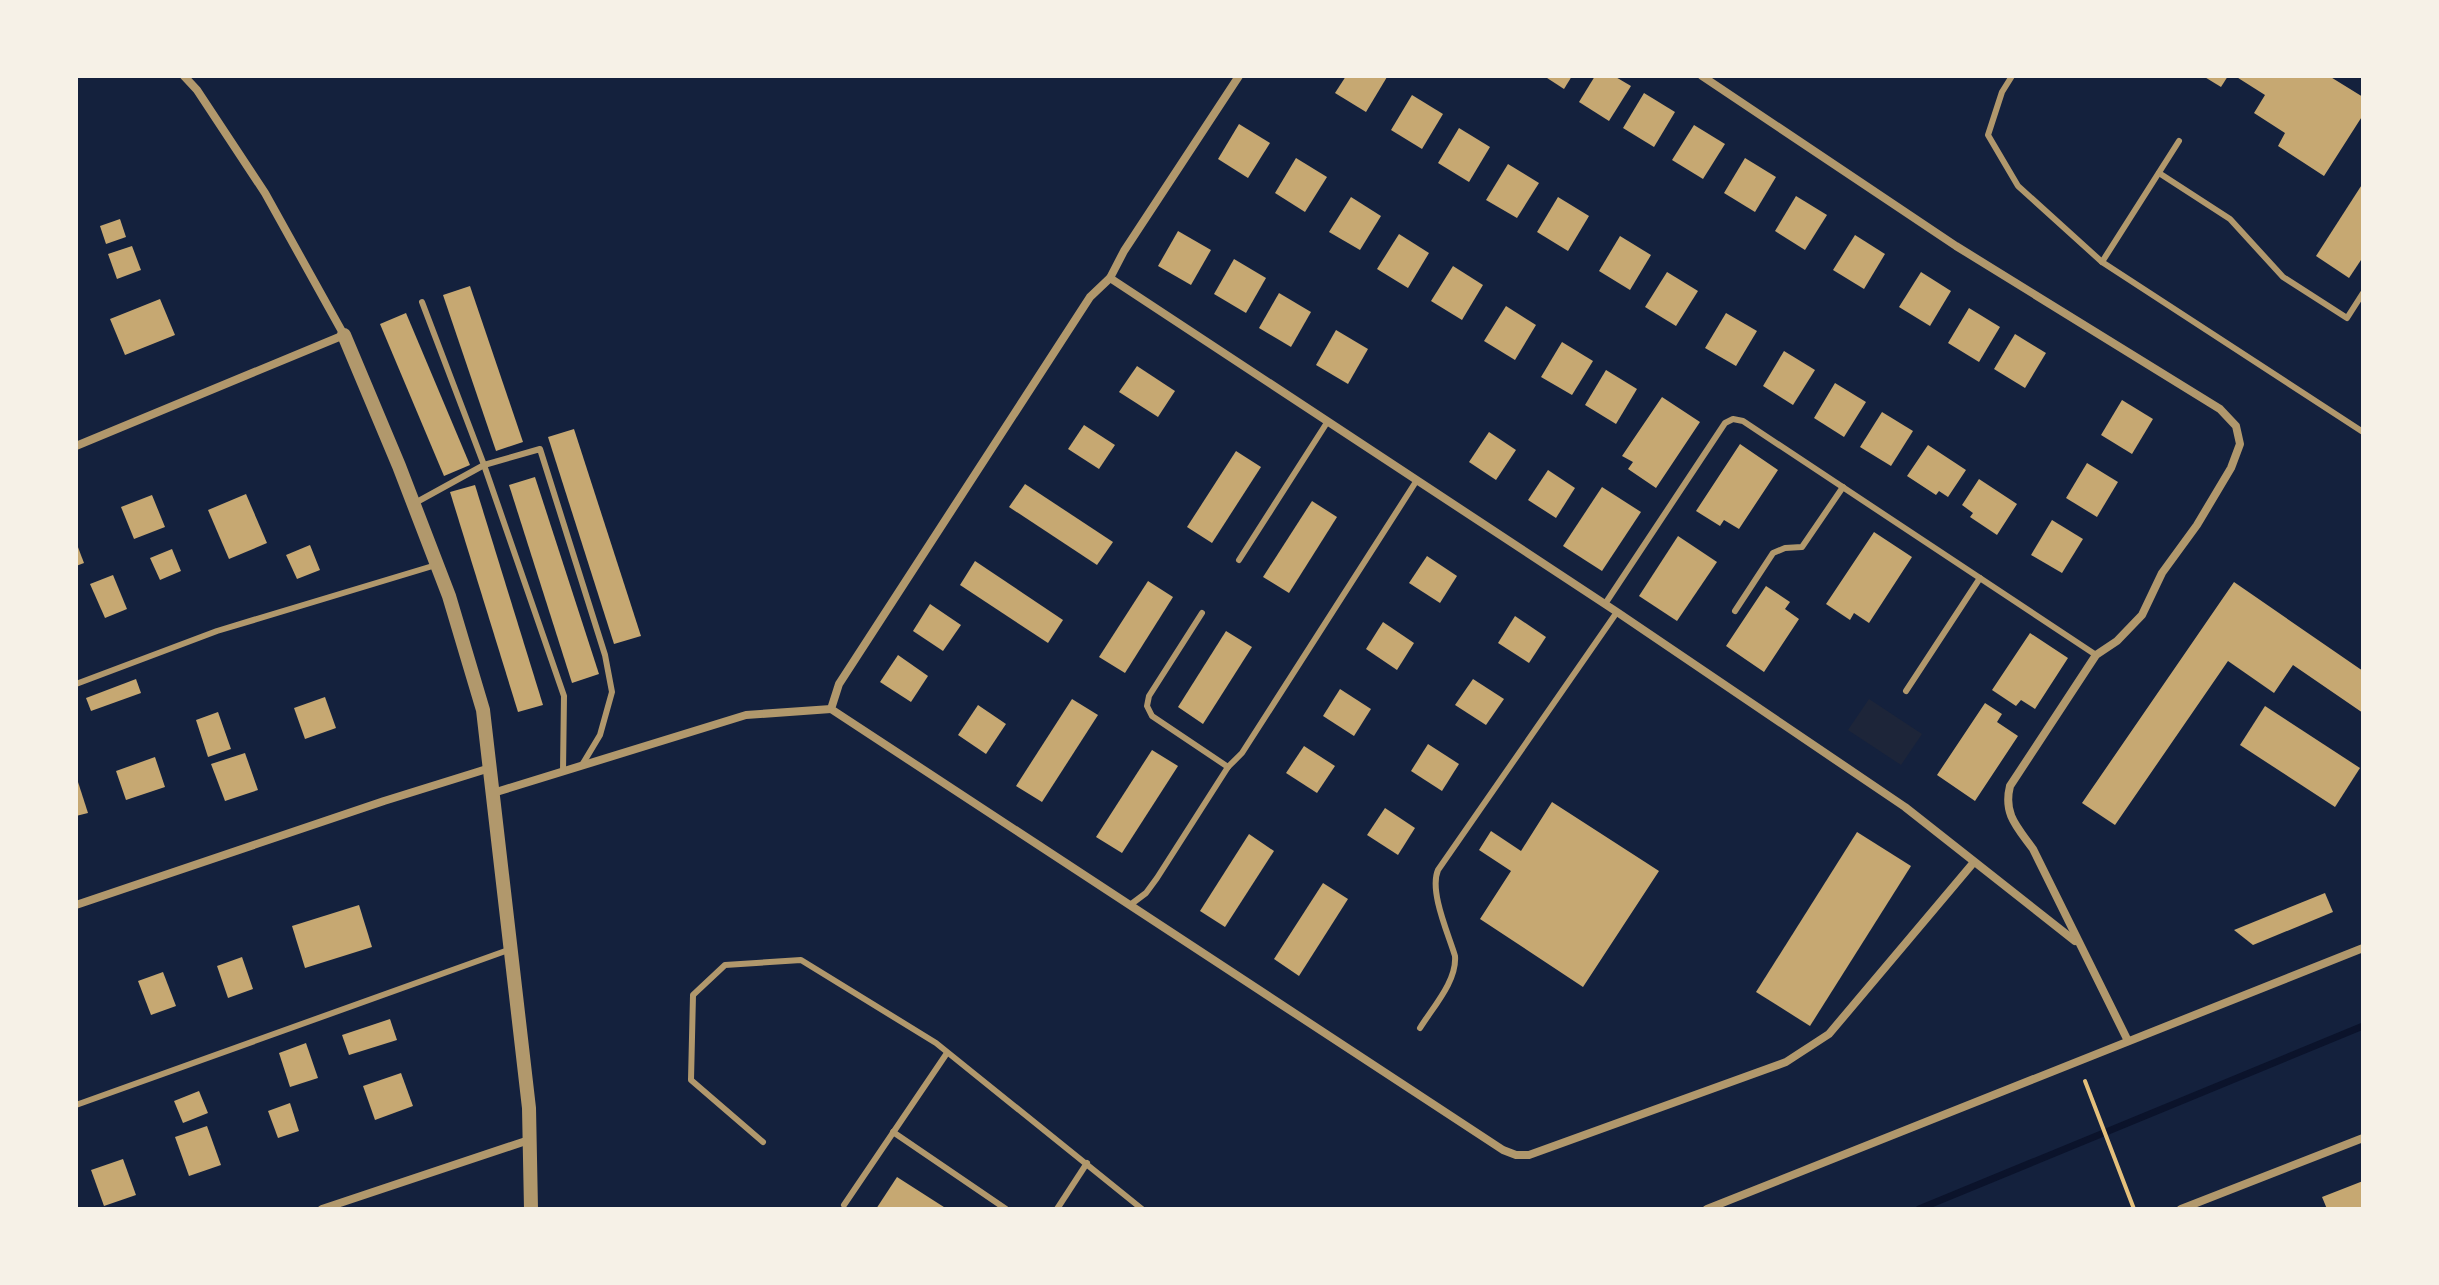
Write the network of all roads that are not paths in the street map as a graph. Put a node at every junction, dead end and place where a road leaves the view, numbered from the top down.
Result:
1 (184, 76) edge
2 (1239, 76) edge
3 (1702, 76) edge
4 (2012, 76) edge
5 (2179, 141) dead end
6 (2159, 173) junction
7 (2102, 262) junction
8 (1110, 278) junction
9 (2363, 293) edge
10 (422, 302) dead end
11 (344, 335) junction
12 (1328, 421) junction
13 (2363, 432) edge
14 (76, 446) edge
15 (484, 465) junction
16 (1417, 480) junction
17 (1843, 487) junction
18 (412, 505) junction
19 (1239, 560) dead end
20 (436, 565) junction
21 (1980, 578) junction
22 (1605, 604) junction
23 (1735, 611) dead end
24 (1617, 612) junction
25 (1202, 613) dead end
26 (2096, 655) junction
27 (76, 684) edge
28 (1906, 691) dead end
29 (831, 709) junction
30 (582, 765) junction
31 (1228, 767) junction
32 (490, 768) junction
33 (563, 771) junction
34 (493, 793) junction
35 (1974, 862) junction
36 (76, 905) edge
37 (1130, 905) junction
38 (2079, 944) junction
39 (2363, 948) edge
40 (511, 949) junction
41 (1420, 1028) dead end
42 (2128, 1041) junction
43 (947, 1053) junction
44 (76, 1105) edge
45 (893, 1132) junction
46 (2363, 1138) edge
47 (529, 1140) junction
48 (763, 1142) dead end
49 (1087, 1163) junction
50 (844, 1205) dead end
51 (322, 1209) edge
52 (531, 1209) edge
53 (1006, 1209) edge
54 (1057, 1209) edge
55 (1142, 1209) edge
56 (1707, 1209) edge
57 (2181, 1209) edge

1 - 11 street
2 - 8 street
3 - 26 street
4 - 7 lane
5 - 6 lane
6 - 7 lane
6 - 9 lane
7 - 13 lane
8 - 12 street
8 - 29 street
10 - 15 lane
11 - 14 street
11 - 18 street
12 - 16 street
12 - 19 lane
15 - 18 lane
15 - 30 lane
15 - 33 lane
16 - 22 street
16 - 31 lane
17 - 21 lane
17 - 22 lane
17 - 23 lane
18 - 20 street
20 - 27 lane
20 - 32 street
21 - 26 lane
21 - 28 lane
22 - 24 street
24 - 35 street
24 - 41 lane
25 - 31 lane
26 - 38 street
29 - 30 street
29 - 37 street
30 - 33 street
31 - 37 lane
32 - 34 street
32 - 36 street
33 - 34 street
34 - 40 street
35 - 37 street
35 - 38 street
38 - 42 street
39 - 42 street
40 - 44 lane
40 - 47 street
42 - 56 street
43 - 45 lane
43 - 48 lane
43 - 49 lane
45 - 50 lane
45 - 53 lane
46 - 57 street
47 - 51 street
47 - 52 street
49 - 54 lane
49 - 55 lane

